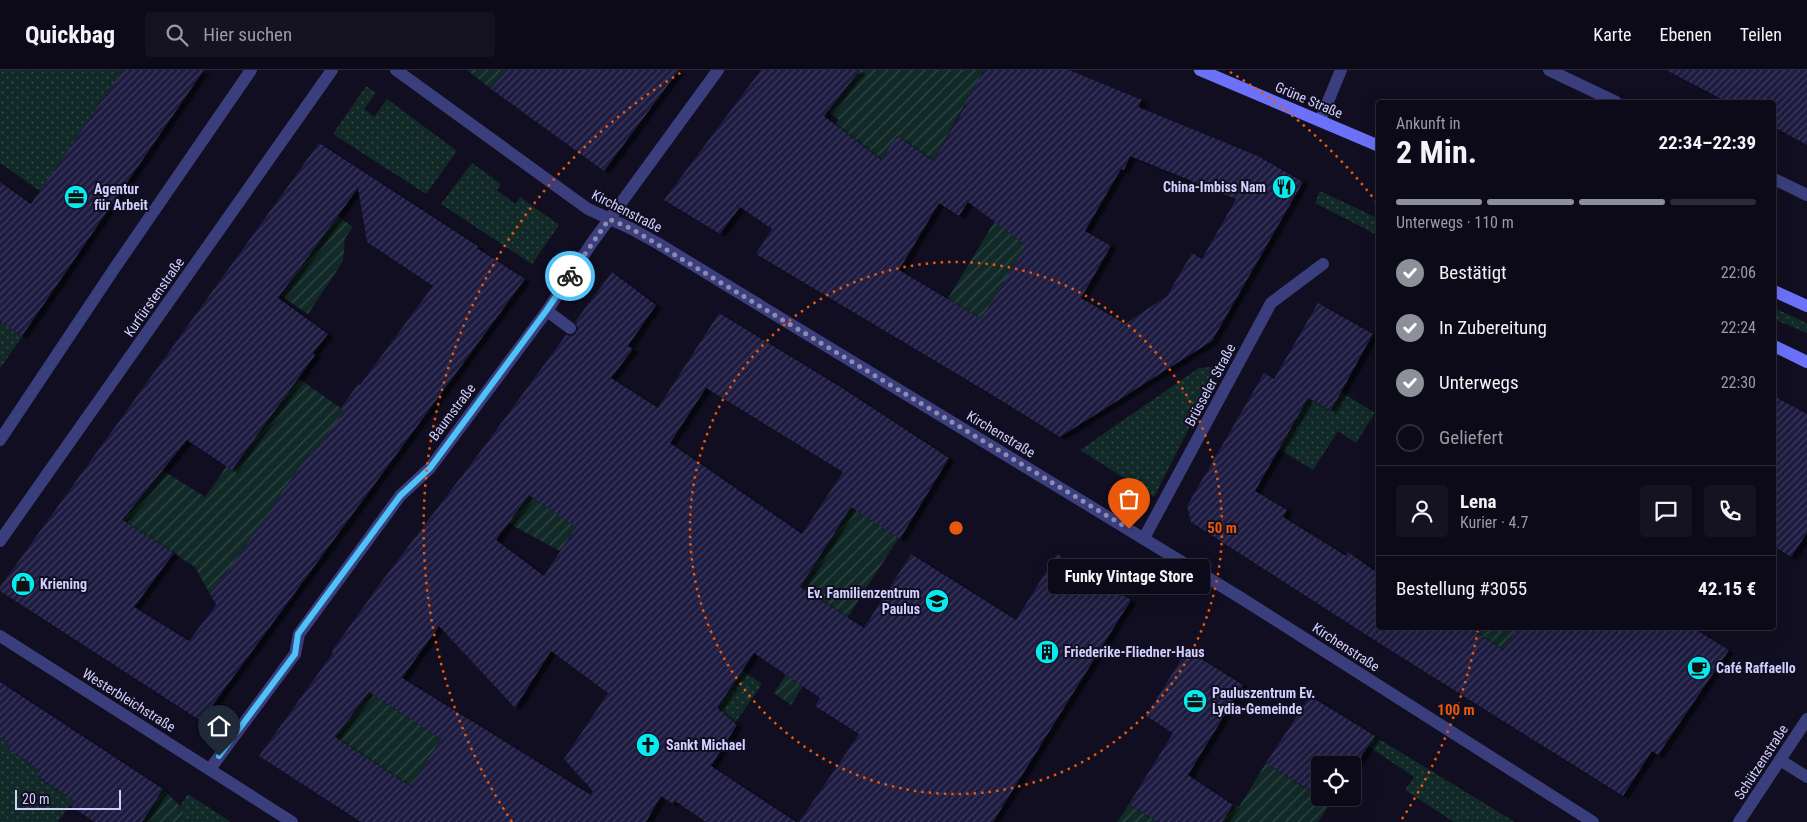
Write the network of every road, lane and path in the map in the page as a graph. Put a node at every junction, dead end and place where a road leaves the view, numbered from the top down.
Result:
1 (251, 70) edge
2 (332, 70) edge
3 (396, 70) edge
4 (718, 70) edge
5 (1200, 70) edge
6 (1341, 70) edge
7 (1549, 70) edge
8 (1612, 100) edge
9 (1320, 121) junction
10 (1376, 145) edge
11 (1776, 180) edge
12 (1807, 195) edge
13 (609, 219) junction
14 (1323, 264) dead end
15 (1776, 292) edge
16 (1807, 306) edge
17 (546, 311) junction
18 (570, 328) dead end
19 (1776, 347) edge
20 (1807, 362) edge
21 (0, 440) edge
22 (1144, 538) junction
23 (0, 541) edge
24 (0, 636) edge
25 (1807, 719) edge
26 (1780, 760) junction
27 (210, 769) junction
28 (1807, 777) edge
29 (292, 822) edge
30 (1593, 822) edge
31 (1740, 822) edge

1 - 21 street
2 - 23 street, Kurfürstenstraße
3 - 13 street, Kirchenstraße
4 - 13 street, Baumstraße
5 - 9 main road, Grüne Straße
6 - 9 street
7 - 8 street
9 - 10 main road, Grüne Straße
11 - 12 street
13 - 17 street, Baumstraße
13 - 22 street, Kirchenstraße
14 - 22 street, Brüsseler Straße
15 - 16 main road
17 - 18 street
17 - 27 street, Baumstraße
19 - 20 main road
22 - 30 street, Kirchenstraße
24 - 27 street, Westerbleichstraße
25 - 26 street, Schützenstraße
26 - 28 street
26 - 31 street, Schützenstraße
27 - 29 street, Westerbleichstraße

